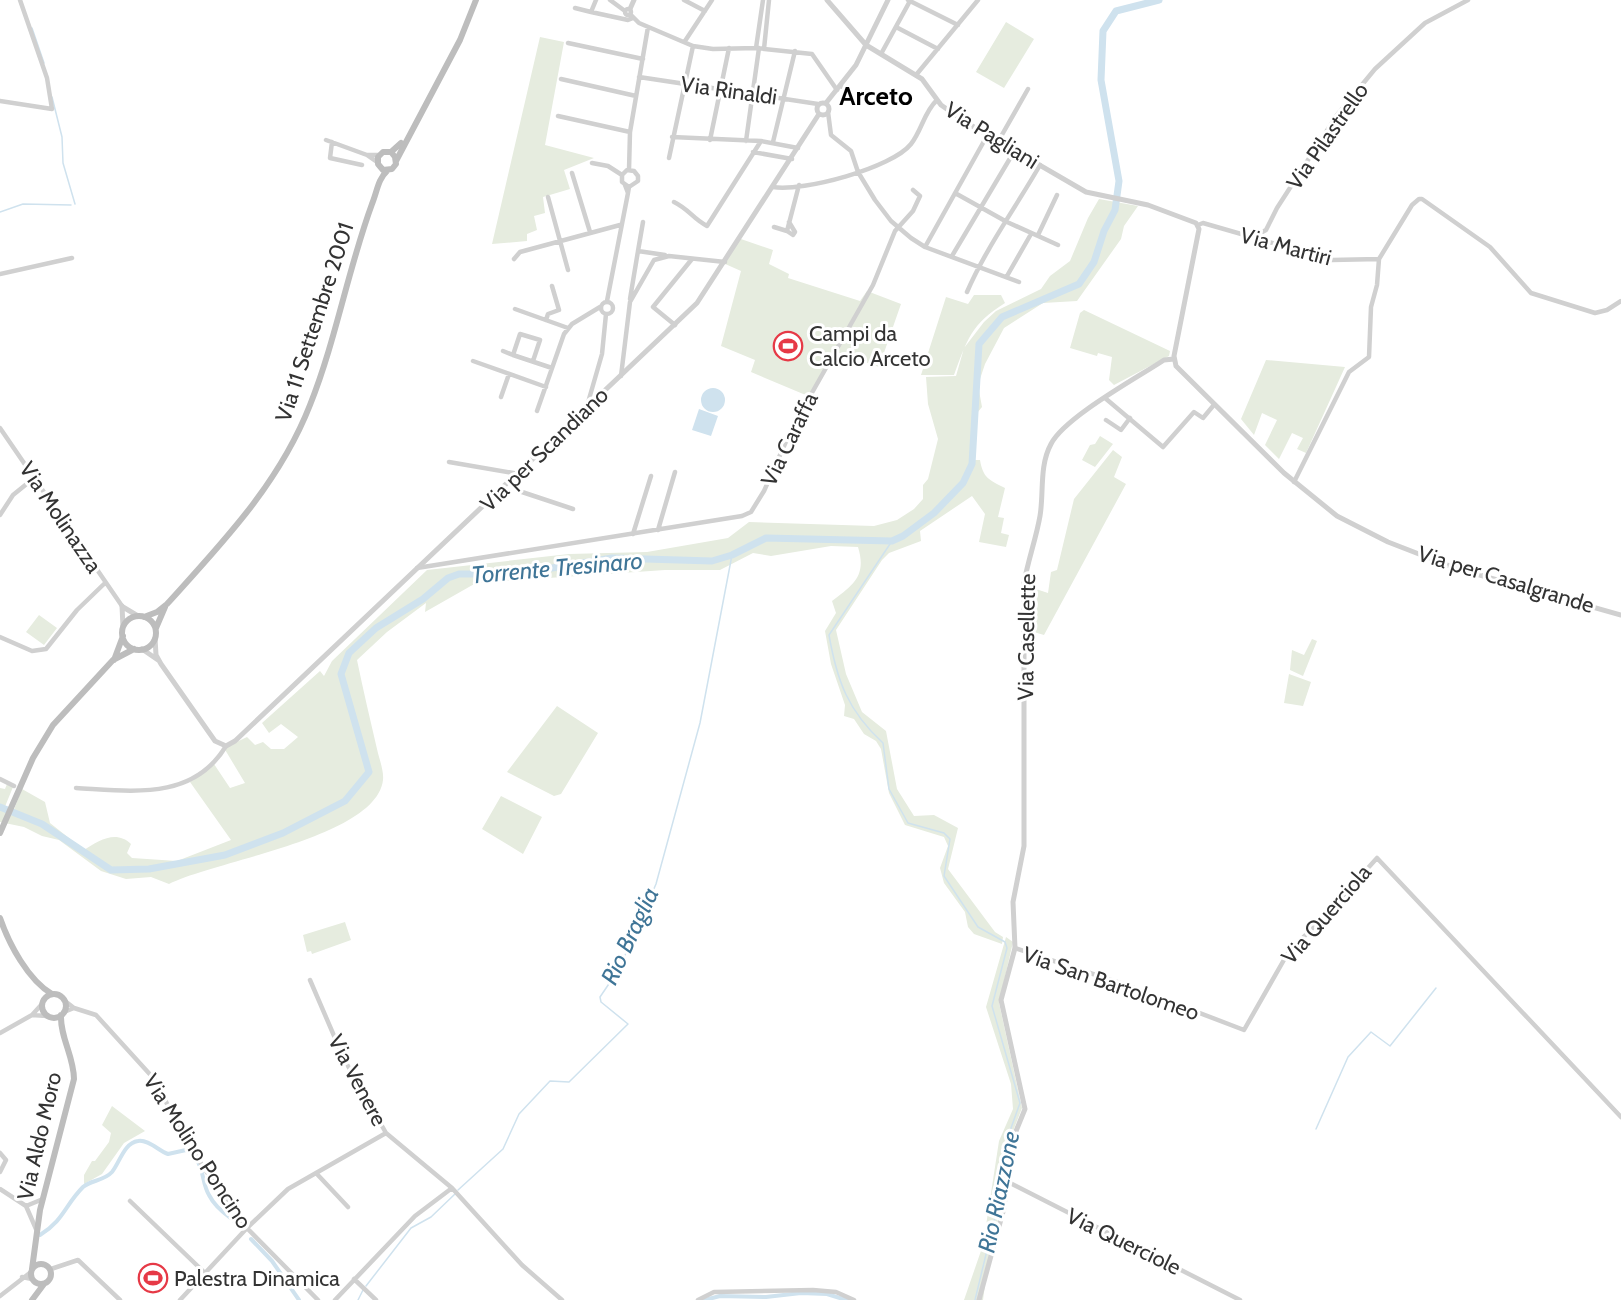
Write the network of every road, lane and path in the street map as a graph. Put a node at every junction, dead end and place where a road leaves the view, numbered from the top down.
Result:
1 (20, 0) edge
2 (476, 0) edge
3 (596, 0) edge
4 (610, 0) edge
5 (634, 0) edge
6 (684, 0) edge
7 (712, 0) edge
8 (763, 0) edge
9 (769, 0) edge
10 (826, 0) edge
11 (834, 0) edge
12 (888, 0) edge
13 (978, 0) edge
14 (1468, 0) edge
15 (909, 1) edge
16 (832, 7) junction
17 (575, 8) dead end
18 (705, 11) junction
19 (591, 12) junction
20 (629, 13) junction
21 (958, 24) junction
22 (648, 27) junction
23 (896, 27) junction
24 (685, 41) junction
25 (568, 43) dead end
26 (866, 45) junction
27 (693, 46) junction
28 (729, 48) junction
29 (760, 48) junction
30 (938, 49) junction
31 (795, 51) junction
32 (881, 54) junction
33 (643, 59) junction
34 (916, 75) junction
35 (639, 77) junction
36 (561, 79) dead end
37 (684, 83) junction
38 (839, 88) junction
39 (722, 89) junction
40 (1028, 89) dead end
41 (850, 90) dead end
42 (753, 94) junction
43 (636, 96) junction
44 (785, 98) junction
45 (937, 100) junction
46 (0, 101) edge
47 (826, 103) junction
48 (818, 104) junction
49 (820, 114) junction
50 (828, 115) junction
51 (558, 116) dead end
52 (630, 132) junction
53 (988, 134) junction
54 (672, 137) junction
55 (406, 138) junction
56 (326, 140) dead end
57 (710, 140) junction
58 (999, 140) junction
59 (746, 141) junction
60 (761, 141) junction
61 (332, 142) junction
62 (773, 142) junction
63 (798, 148) junction
64 (1015, 150) junction
65 (356, 152) junction
66 (390, 152) junction
67 (753, 152) junction
68 (669, 158) dead end
69 (792, 159) junction
70 (396, 161) junction
71 (351, 162) junction
72 (592, 163) dead end
73 (381, 164) junction
74 (362, 165) dead end
75 (1040, 165) junction
76 (629, 170) junction
77 (858, 172) junction
78 (572, 173) dead end
79 (622, 175) junction
80 (799, 185) junction
81 (627, 186) junction
82 (773, 187) junction
83 (913, 190) dead end
84 (955, 193) junction
85 (1057, 195) dead end
86 (1096, 196) joint
87 (548, 197) dead end
88 (674, 202) dead end
89 (981, 207) junction
90 (643, 222) dead end
91 (789, 222) junction
92 (1007, 222) junction
93 (620, 225) junction
94 (1198, 225) junction
95 (774, 227) dead end
96 (899, 228) junction
97 (787, 231) junction
98 (590, 232) junction
99 (1030, 234) junction
100 (1038, 235) junction
101 (1252, 237) junction
102 (560, 241) junction
103 (1058, 245) dead end
104 (925, 247) junction
105 (638, 251) junction
106 (669, 256) junction
107 (952, 256) junction
108 (72, 258) dead end
109 (514, 259) dead end
110 (692, 259) junction
111 (1379, 259) junction
112 (725, 262) junction
113 (978, 266) junction
114 (568, 270) dead end
115 (0, 274) edge
116 (1007, 276) junction
117 (1019, 282) dead end
118 (552, 286) dead end
119 (967, 292) dead end
120 (608, 301) junction
121 (1621, 301) edge
122 (630, 302) junction
123 (600, 308) junction
124 (614, 308) junction
125 (628, 308) junction
126 (515, 309) dead end
127 (606, 314) junction
128 (546, 320) junction
129 (675, 325) junction
130 (568, 328) junction
131 (502, 351) dead end
132 (513, 355) junction
133 (1174, 359) junction
134 (473, 362) dead end
135 (533, 362) junction
136 (552, 368) junction
137 (509, 374) junction
138 (621, 376) junction
139 (546, 387) junction
140 (593, 388) junction
141 (603, 393) junction
142 (501, 397) dead end
143 (1105, 398) junction
144 (1213, 406) dead end
145 (586, 408) junction
146 (537, 411) dead end
147 (1130, 418) junction
148 (1106, 420) dead end
149 (0, 428) edge
150 (449, 462) dead end
151 (675, 472) dead end
152 (519, 474) junction
153 (651, 476) dead end
154 (34, 478) junction
155 (510, 482) junction
156 (1294, 482) junction
157 (573, 509) dead end
158 (0, 515) edge
159 (657, 530) junction
160 (633, 534) junction
161 (417, 568) junction
162 (105, 583) junction
163 (166, 604) junction
164 (122, 606) junction
165 (1621, 615) edge
166 (141, 616) junction
167 (123, 627) junction
168 (156, 629) junction
169 (123, 636) junction
170 (0, 637) edge
171 (155, 638) junction
172 (138, 649) junction
173 (113, 660) junction
174 (161, 664) junction
175 (226, 746) junction
176 (0, 779) edge
177 (17, 787) junction
178 (76, 788) dead end
179 (0, 833) edge
180 (0, 918) edge
181 (1015, 948) junction
182 (310, 980) dead end
183 (41, 987) junction
184 (52, 994) junction
185 (64, 1001) junction
186 (43, 1003) junction
187 (74, 1008) junction
188 (63, 1014) junction
189 (32, 1015) junction
190 (49, 1016) junction
191 (61, 1026) junction
192 (1244, 1030) joint
193 (0, 1033) edge
194 (1621, 1117) edge
195 (386, 1133) junction
196 (0, 1153) edge
197 (0, 1172) edge
198 (316, 1173) junction
199 (1008, 1182) junction
200 (0, 1188) edge
201 (455, 1191) junction
202 (43, 1199) junction
203 (130, 1201) dead end
204 (26, 1206) junction
205 (348, 1207) dead end
206 (247, 1228) junction
207 (35, 1235) junction
208 (33, 1255) junction
209 (39, 1263) junction
210 (51, 1269) junction
211 (205, 1273) junction
212 (32, 1275) junction
213 (354, 1279) junction
214 (44, 1284) junction
215 (0, 1296) edge
216 (33, 1299) edge
217 (120, 1300) edge
218 (180, 1300) edge
219 (318, 1300) edge
220 (334, 1300) edge
221 (376, 1300) edge
222 (562, 1300) edge
223 (698, 1300) edge
224 (854, 1300) edge
225 (979, 1300) edge
226 (1240, 1300) edge

1 - 46 street
2 - 55 main road, Via 11 Settembre 2001
3 - 19 street
4 - 20 street
5 - 20 street
6 - 18 street
7 - 18 street
8 - 29 street
9 - 29 street
10 - 16 street, Via Pagliani
11 - 16 street
12 - 26 street
13 - 21 street
14 - 101 street, Via Pilastrello
15 - 21 street
15 - 23 street
16 - 26 street, Via Pagliani
17 - 19 street
18 - 24 street
19 - 20 street
20 - 22 street
21 - 30 street
22 - 24 street
22 - 33 street
23 - 30 street
23 - 32 street
24 - 27 street
25 - 33 street
26 - 32 street, Via Pagliani
26 - 38 street
27 - 28 street
27 - 37 street
28 - 29 street
28 - 39 street
29 - 31 street
29 - 42 street
30 - 34 street
31 - 38 street
31 - 44 street
32 - 34 street, Via Pagliani
33 - 35 street
34 - 45 street, Via Pagliani
35 - 37 street, Via Rinaldi
35 - 43 street
36 - 43 street
37 - 39 street, Via Rinaldi
37 - 54 street
38 - 41 street
38 - 47 street
39 - 42 street, Via Rinaldi
39 - 57 street
40 - 58 street
42 - 44 street, Via Rinaldi
42 - 59 street
43 - 52 street
44 - 48 street, Via Rinaldi
44 - 62 street
45 - 53 street, Via Pagliani
45 - 77 street
47 - 48 street
47 - 50 street
48 - 49 street
49 - 50 street
49 - 63 street, Via per Scandiano
50 - 77 street
51 - 52 street
52 - 76 street
53 - 58 street, Via Pagliani
53 - 84 street
54 - 57 street
54 - 68 street
55 - 66 main road, Via 11 Settembre 2001
55 - 70 main road, Via 11 Settembre 2001
56 - 61 street
57 - 59 street
58 - 64 street, Via Pagliani
59 - 60 street
60 - 62 street
60 - 67 street
61 - 65 street
61 - 71 street
62 - 63 street
63 - 69 street, Via per Scandiano
64 - 75 street, Via Pagliani
64 - 89 street
65 - 71 street
65 - 73 street
66 - 70 main road
66 - 73 main road, Via 11 Settembre 2001
67 - 69 street
67 - 88 street
69 - 82 street, Via per Scandiano
70 - 73 main road, Via 11 Settembre 2001
71 - 74 street
72 - 79 street
73 - 163 main road, Via 11 Settembre 2001
75 - 86 street, Via Pagliani
75 - 92 street
76 - 79 street
76 - 81 street
77 - 80 street
77 - 96 street
78 - 98 street
79 - 81 street
80 - 82 street
80 - 91 street
81 - 93 street
82 - 112 street, Via per Scandiano
83 - 96 street, Via Caraffa
84 - 89 street
84 - 104 street
85 - 100 street
86 - 94 street, Via Martiri
87 - 102 street
89 - 92 street
89 - 107 street
90 - 105 street
91 - 97 street
91 - 97 street
92 - 99 street
92 - 113 street
93 - 98 street
93 - 120 street
94 - 101 street, Via Martiri
94 - 133 street
95 - 97 street
96 - 104 street
96 - 159 street, Via Caraffa
98 - 102 street
99 - 100 street
99 - 116 street
100 - 103 street
101 - 111 street, Via Martiri
102 - 109 street
102 - 114 street
104 - 107 street
105 - 106 street
105 - 122 street
106 - 110 street
106 - 122 street
107 - 113 street
108 - 115 street
110 - 112 street
110 - 129 street
111 - 121 street
111 - 156 street
112 - 129 street, Via per Scandiano
113 - 116 street
113 - 119 street
116 - 117 street
118 - 128 street
120 - 123 street
120 - 124 street
122 - 125 street
123 - 127 street
123 - 130 street
124 - 125 street
124 - 127 street
125 - 138 street
126 - 128 street
127 - 140 street
128 - 130 street
129 - 138 street, Via per Scandiano
130 - 136 street
131 - 132 street
132 - 135 street
132 - 135 street
133 - 143 street, Via Casellette
133 - 156 street, Via per Casalgrande
134 - 137 street
135 - 136 street
136 - 139 street
137 - 139 street
137 - 142 street
138 - 141 street, Via per Scandiano
139 - 146 street
140 - 141 street
140 - 145 street
141 - 145 street, Via per Scandiano
143 - 147 street
143 - 181 street, Via Casellette
144 - 147 street
145 - 152 street, Via per Scandiano
147 - 148 street
149 - 154 street, Via Molinazza
150 - 152 street
151 - 159 street
152 - 155 street, Via per Scandiano
153 - 160 street
154 - 158 street
154 - 162 street, Via Molinazza
155 - 157 street
155 - 161 street, Via per Scandiano
156 - 165 street, Via per Casalgrande
159 - 160 street, Via Caraffa
160 - 161 street, Via Caraffa
161 - 175 street, Via per Scandiano
162 - 164 street, Via Molinazza
162 - 170 street
163 - 166 main road, Via 11 Settembre 2001
163 - 168 main road, Via 11 Settembre 2001
164 - 166 street, Via Molinazza
164 - 167 street
166 - 167 main road, Via 11 Settembre 2001
166 - 168 main road
167 - 169 main road
168 - 171 main road, Via 11 Settembre 2001
169 - 172 main road
169 - 173 main road
171 - 172 main road
171 - 174 street
172 - 173 main road
172 - 174 street
173 - 177 main road
174 - 175 street
175 - 178 street, Via per Scandiano
176 - 177 street
177 - 179 main road
180 - 183 main road
181 - 192 street, Via San Bartolomeo
181 - 199 street, Via San Bartolomeo
182 - 195 street, Via Venere
183 - 184 main road
183 - 186 main road
184 - 185 main road
184 - 186 main road
185 - 187 street, Via Molino Poncino
185 - 188 main road
186 - 189 street
186 - 190 main road
187 - 188 street
187 - 206 street, Via Molino Poncino
188 - 190 main road
188 - 191 main road, Via Aldo Moro
189 - 190 street
189 - 193 street
190 - 191 main road
191 - 202 main road, Via Aldo Moro
192 - 194 street, Via Querciola
195 - 198 street
195 - 201 street, Via Venere
196 - 197 street
198 - 205 street
198 - 206 street
199 - 225 street, Via San Bartolomeo
199 - 226 street, Via Querciole
200 - 204 street
201 - 213 street
201 - 222 street, Via Venere
202 - 204 street
202 - 207 main road, Via Aldo Moro
203 - 211 street
204 - 207 street
206 - 211 street
206 - 219 street, Via Molino Poncino
207 - 208 main road, Via Aldo Moro
208 - 209 main road
208 - 212 main road, Via Aldo Moro
209 - 210 main road
209 - 212 main road
210 - 214 main road
210 - 217 street
211 - 218 street
212 - 214 main road
212 - 215 street
212 - 216 main road, Via Aldo Moro
213 - 220 street
213 - 221 street
214 - 216 main road, Via Aldo Moro
223 - 224 street

